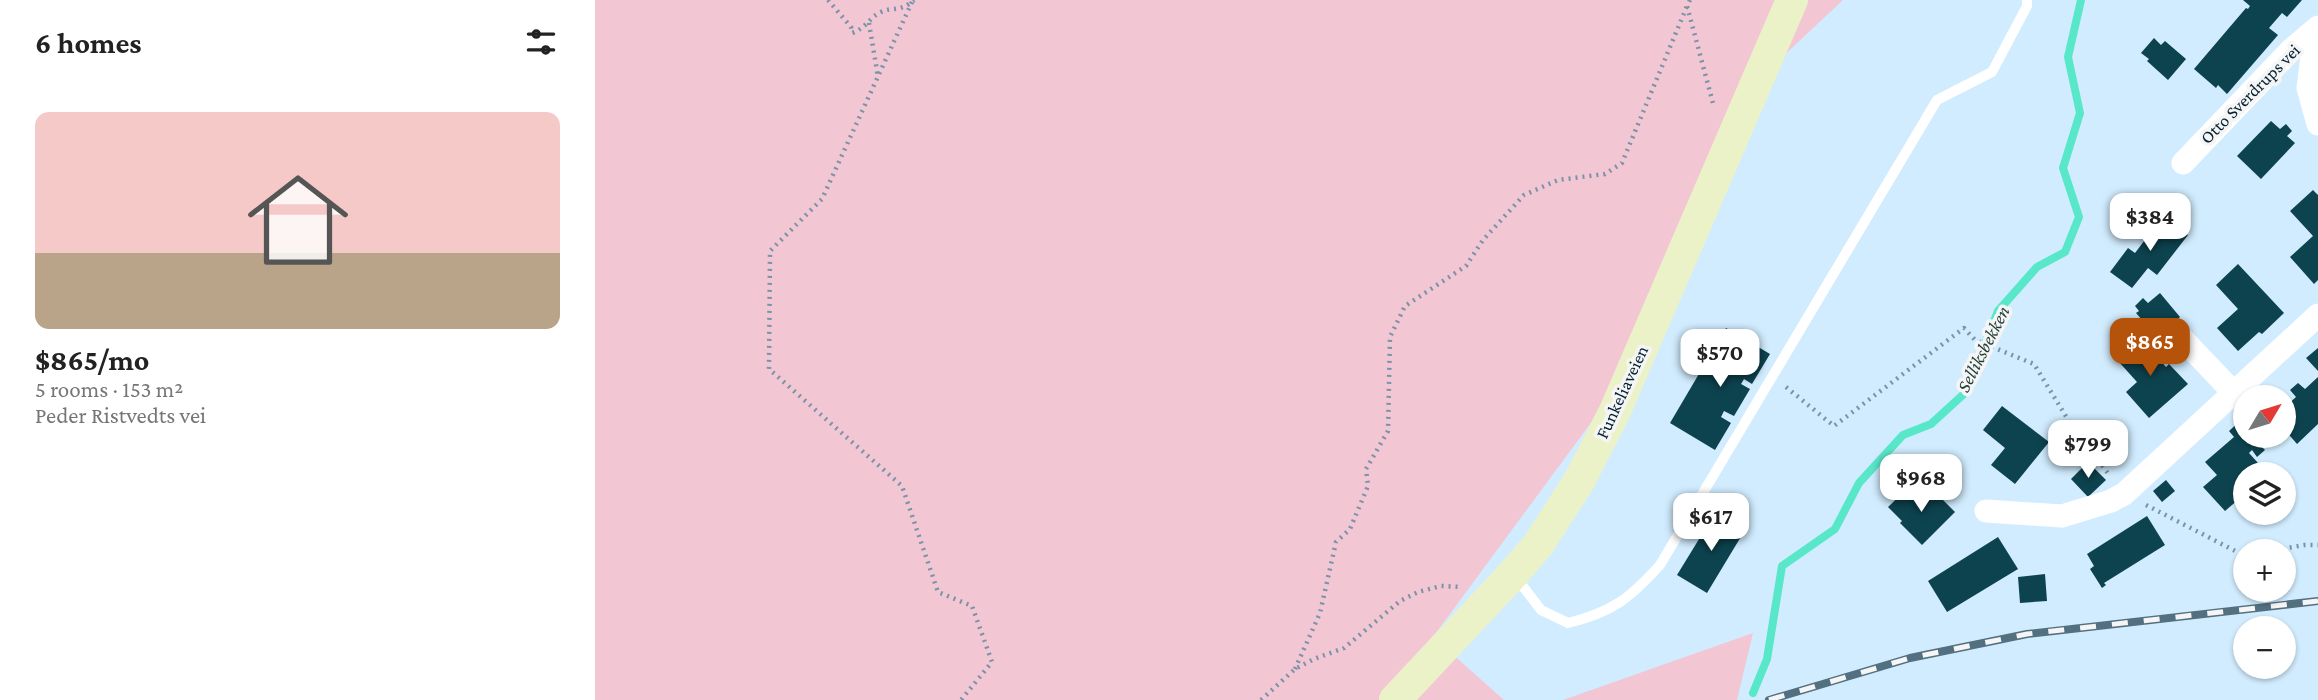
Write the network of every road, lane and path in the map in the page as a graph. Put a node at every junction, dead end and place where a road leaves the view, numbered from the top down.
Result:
1 (828, 0) edge
2 (1792, 0) edge
3 (2027, 0) edge
4 (913, 1) edge
5 (1689, 3) edge
6 (869, 22) junction
7 (2316, 29) edge
8 (878, 78) junction
9 (2318, 124) edge
10 (1733, 140) junction
11 (2183, 163) dead end
12 (2318, 315) edge
13 (2174, 330) dead end
14 (1772, 375) junction
15 (2243, 385) edge
16 (2233, 392) edge
17 (2233, 394) edge
18 (2124, 494) junction
19 (1986, 511) dead end
20 (2318, 545) edge
21 (2296, 546) edge
22 (2233, 550) edge
23 (1513, 574) junction
24 (1485, 605) junction
25 (1295, 669) junction
26 (961, 700) edge
27 (1261, 700) edge
28 (1395, 700) edge

1 - 6 path
2 - 10 street, Funkeliaveien
3 - 14 lane
4 - 6 path
4 - 8 path
5 - 10 path
5 - 25 path
6 - 8 path
7 - 9 street
7 - 11 street, Otto Sverdrups vei
8 - 26 path
10 - 23 street, Funkeliaveien
12 - 15 street
13 - 16 street
14 - 18 path
14 - 23 lane
17 - 18 street
18 - 19 street
18 - 22 path
20 - 21 path
23 - 24 street, Funkeliaveien
24 - 25 path
24 - 28 street, Funkeliaveien
25 - 27 path

